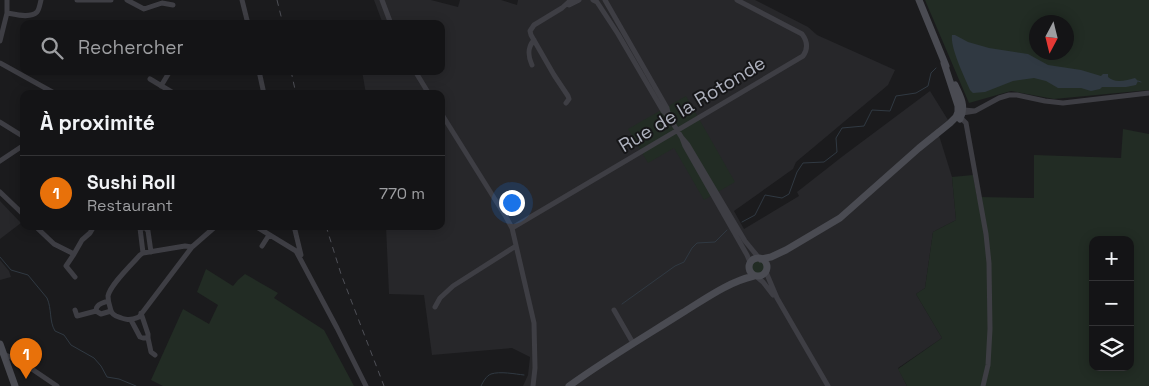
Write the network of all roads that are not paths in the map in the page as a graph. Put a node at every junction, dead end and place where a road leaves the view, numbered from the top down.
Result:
1 (7, 0) edge
2 (41, 0) edge
3 (77, 0) edge
4 (111, 0) edge
5 (127, 0) edge
6 (155, 0) edge
7 (242, 0) edge
8 (571, 0) edge
9 (579, 0) edge
10 (593, 0) edge
11 (605, 0) edge
12 (737, 0) edge
13 (919, 0) edge
14 (383, 2) edge
15 (173, 5) dead end
16 (151, 7) junction
17 (562, 8) junction
18 (7, 12) junction
19 (247, 20) edge
20 (390, 20) edge
21 (0, 40) edge
22 (534, 40) junction
23 (0, 63) edge
24 (944, 63) junction
25 (532, 65) dead end
26 (20, 74) edge
27 (22, 75) edge
28 (168, 75) edge
29 (260, 75) edge
30 (417, 75) edge
31 (150, 79) dead end
32 (161, 86) junction
33 (49, 90) edge
34 (168, 90) edge
35 (263, 90) edge
36 (427, 90) edge
37 (1149, 93) edge
38 (566, 103) dead end
39 (960, 114) junction
40 (670, 117) junction
41 (445, 119) edge
42 (0, 122) edge
43 (678, 130) junction
44 (20, 134) edge
45 (682, 138) junction
46 (20, 147) edge
47 (0, 161) edge
48 (0, 192) edge
49 (20, 211) edge
50 (512, 228) junction
51 (39, 230) edge
52 (92, 230) edge
53 (140, 230) edge
54 (147, 230) edge
55 (212, 230) edge
56 (261, 230) edge
57 (295, 230) edge
58 (269, 235) junction
59 (262, 246) dead end
60 (516, 246) junction
61 (192, 248) junction
62 (786, 250) junction
63 (151, 252) junction
64 (143, 253) junction
65 (74, 254) junction
66 (760, 258) junction
67 (303, 263) junction
68 (750, 264) junction
69 (767, 269) junction
70 (756, 276) junction
71 (75, 277) dead end
72 (727, 286) junction
73 (776, 298) junction
74 (108, 301) junction
75 (435, 307) dead end
76 (75, 310) dead end
77 (96, 310) junction
78 (614, 310) dead end
79 (111, 311) junction
80 (142, 313) junction
81 (131, 320) junction
82 (148, 338) junction
83 (634, 343) junction
84 (0, 344) edge
85 (4, 354) junction
86 (155, 355) dead end
87 (15, 386) edge
88 (57, 386) edge
89 (366, 386) edge
90 (533, 386) edge
91 (569, 386) edge
92 (828, 386) edge
93 (983, 386) edge

1 - 18 street
2 - 18 street
3 - 4 street
5 - 16 street
6 - 16 street
7 - 19 street
8 - 17 street
9 - 17 street
10 - 40 street
11 - 40 street
12 - 43 street, Rue de la Rotonde
13 - 24 street
14 - 20 street
15 - 16 street
17 - 22 street
18 - 21 street
22 - 25 street
22 - 38 street
23 - 26 street
24 - 39 street
24 - 39 street
27 - 33 street
28 - 32 street
29 - 35 street
30 - 36 street
31 - 32 street
32 - 34 street
37 - 39 street
39 - 62 street
39 - 93 street
40 - 43 street
41 - 50 street
42 - 44 street
43 - 45 street
43 - 50 street, Rue de la Rotonde
45 - 66 street
45 - 68 street
46 - 47 street
48 - 49 street
50 - 60 street
51 - 65 street
52 - 65 street
53 - 64 street
54 - 63 street
55 - 61 street
56 - 58 street
57 - 67 street
58 - 59 street
58 - 67 street
60 - 75 street
60 - 90 street
61 - 63 street
61 - 80 street
62 - 66 street
62 - 69 street
63 - 64 street
64 - 74 street
65 - 71 street
66 - 68 street
66 - 69 street
67 - 89 street
68 - 70 street
68 - 72 street
69 - 70 street
69 - 73 street
70 - 72 street
70 - 73 street
72 - 83 street
73 - 92 street
74 - 77 street
74 - 79 street
76 - 77 street
77 - 79 street
78 - 83 street
79 - 81 street
80 - 81 street
80 - 82 street
81 - 82 street
82 - 86 street
83 - 91 street
84 - 85 street
85 - 87 street
85 - 88 street

